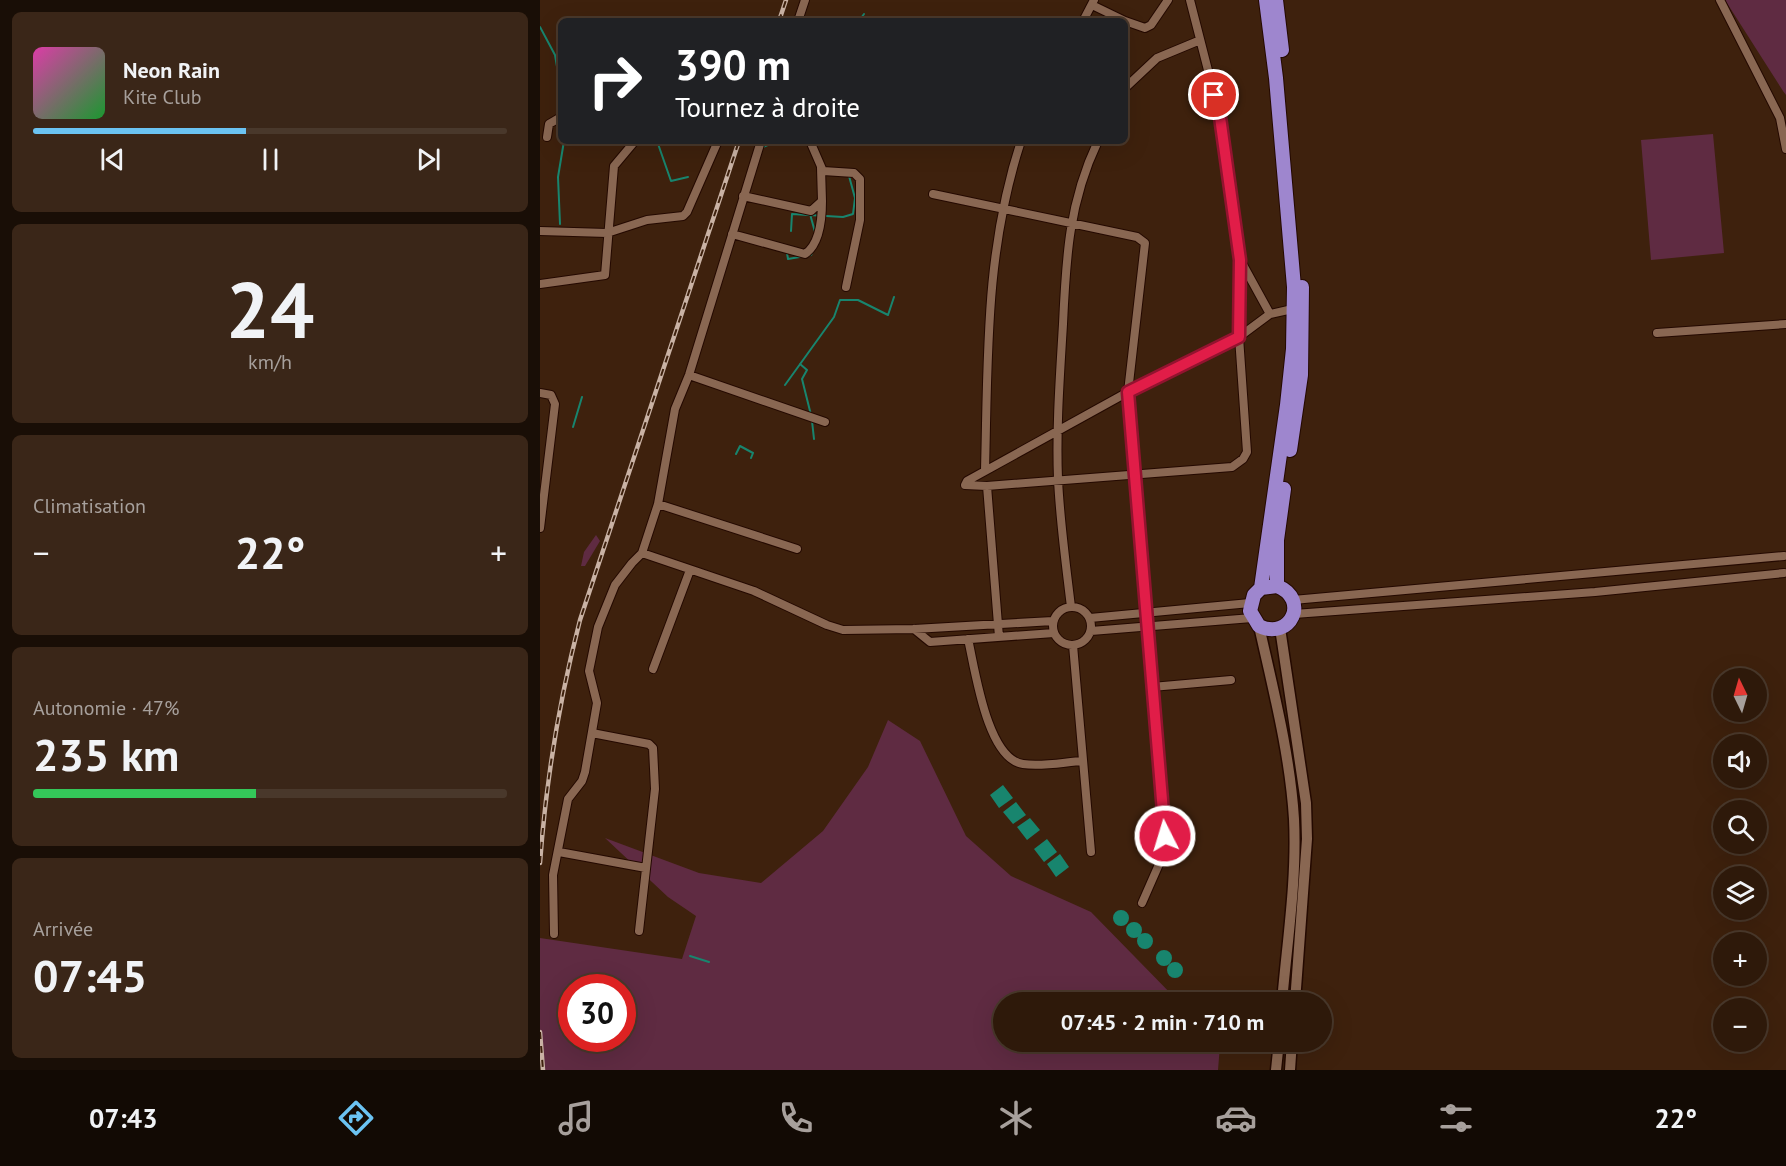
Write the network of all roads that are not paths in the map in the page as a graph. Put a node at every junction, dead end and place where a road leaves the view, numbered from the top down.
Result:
1 (805, 0) edge
2 (1168, 0) edge
3 (1190, 0) edge
4 (1266, 0) edge
5 (1276, 0) edge
6 (1720, 0) edge
7 (1093, 2) edge
8 (799, 18) edge
9 (1085, 18) edge
10 (1120, 18) edge
11 (1128, 22) edge
12 (1275, 33) junction
13 (1198, 41) junction
14 (1128, 84) edge
15 (558, 119) edge
16 (547, 137) dead end
17 (632, 144) edge
18 (717, 144) edge
19 (760, 144) edge
20 (811, 144) edge
21 (1020, 144) edge
22 (1097, 144) edge
23 (1786, 149) edge
24 (821, 168) junction
25 (933, 194) dead end
26 (743, 196) junction
27 (822, 201) junction
28 (1003, 209) junction
29 (1070, 225) junction
30 (540, 231) edge
31 (607, 233) junction
32 (732, 234) junction
33 (1240, 260) junction
34 (540, 284) edge
35 (846, 287) dead end
36 (1299, 308) junction
37 (1270, 314) junction
38 (1786, 324) edge
39 (1657, 333) dead end
40 (1239, 337) junction
41 (689, 375) junction
42 (1128, 392) junction
43 (540, 393) edge
44 (825, 423) dead end
45 (1057, 433) junction
46 (985, 470) junction
47 (1135, 474) junction
48 (1058, 481) junction
49 (987, 486) junction
50 (658, 504) junction
51 (540, 528) edge
52 (797, 549) dead end
53 (1785, 553) edge
54 (642, 554) junction
55 (690, 570) junction
56 (1785, 575) edge
57 (1277, 586) junction
58 (1261, 588) junction
59 (1250, 603) junction
60 (1071, 607) junction
61 (1293, 607) junction
62 (1145, 613) junction
63 (1090, 618) junction
64 (1053, 621) junction
65 (1256, 622) junction
66 (998, 625) junction
67 (1146, 626) junction
68 (1280, 628) junction
69 (914, 629) junction
70 (1091, 630) junction
71 (1054, 633) junction
72 (999, 637) junction
73 (968, 639) junction
74 (1073, 645) junction
75 (653, 669) dead end
76 (1231, 680) dead end
77 (1152, 687) junction
78 (592, 733) junction
79 (1083, 760) junction
80 (559, 852) junction
81 (1091, 852) dead end
82 (646, 867) junction
83 (1142, 903) dead end
84 (639, 931) dead end
85 (554, 934) dead end
86 (1283, 992) edge
87 (1296, 992) edge
88 (1278, 1052) edge
89 (1291, 1052) edge
90 (1276, 1070) edge
91 (1290, 1070) edge

1 - 8 street
2 - 11 street
3 - 13 street
4 - 12 highway
5 - 12 highway
6 - 23 street
7 - 9 street
7 - 10 street
12 - 36 highway
13 - 14 street
13 - 33 street
15 - 16 street
17 - 31 street
18 - 31 street
19 - 26 street
20 - 24 street
21 - 28 street
22 - 29 street
24 - 27 street
24 - 35 street
25 - 28 street
26 - 27 street
26 - 32 street
27 - 32 street
28 - 29 street
28 - 46 street
29 - 42 street
29 - 45 street
30 - 31 street
31 - 34 street
32 - 41 street
33 - 37 street
33 - 40 street
36 - 37 street
36 - 57 highway
36 - 58 highway
37 - 40 street
38 - 39 street
40 - 42 street
40 - 47 street
41 - 44 street
41 - 50 street
42 - 45 street
42 - 47 street
43 - 51 street
45 - 46 street
45 - 48 street
46 - 49 street
47 - 48 street
47 - 62 street
48 - 49 street
48 - 60 street
49 - 66 street
50 - 52 street
50 - 54 street
53 - 56 street
53 - 61 street
54 - 55 street
54 - 78 street
55 - 69 street
55 - 75 street
56 - 61 street
57 - 58 highway
57 - 61 highway
58 - 59 highway
59 - 62 street
59 - 65 highway
60 - 63 street
60 - 64 street
61 - 68 highway
62 - 63 street
62 - 67 street
63 - 70 street
64 - 66 street
64 - 71 street
65 - 67 street
65 - 68 highway
65 - 86 street
66 - 69 street
66 - 72 street
67 - 70 street
67 - 77 street
68 - 87 street
69 - 73 street
70 - 74 street
71 - 72 street
71 - 74 street
72 - 73 street
73 - 79 street
74 - 79 street
76 - 77 street
77 - 83 street
78 - 80 street
78 - 82 street
79 - 81 street
80 - 82 street
80 - 85 street
82 - 84 street
88 - 90 street
89 - 91 street

